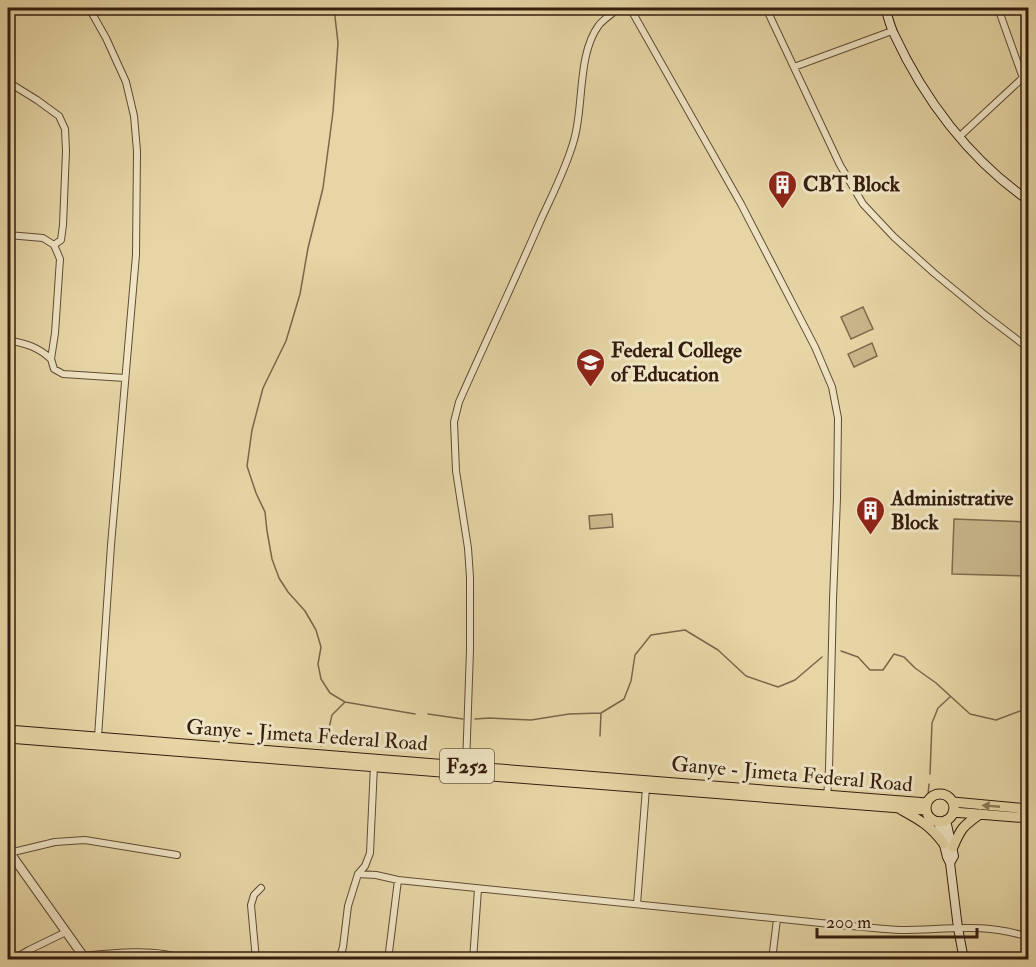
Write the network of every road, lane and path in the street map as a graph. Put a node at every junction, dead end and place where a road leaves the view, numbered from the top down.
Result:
1 (89, 8) edge
2 (620, 8) edge
3 (630, 8) edge
4 (766, 8) edge
5 (885, 8) edge
6 (998, 8) edge
7 (892, 31) junction
8 (794, 67) junction
9 (1026, 76) edge
10 (8, 82) edge
11 (959, 137) junction
12 (1029, 200) edge
13 (8, 235) edge
14 (54, 245) junction
15 (8, 340) edge
16 (1029, 348) edge
17 (51, 359) junction
18 (125, 378) junction
19 (8, 730) edge
20 (98, 737) junction
21 (8, 738) edge
22 (159, 746) junction
23 (374, 763) junction
24 (466, 766) junction
25 (646, 788) junction
26 (827, 798) junction
27 (927, 806) junction
28 (898, 808) junction
29 (1029, 809) edge
30 (948, 814) junction
31 (980, 814) junction
32 (1029, 818) edge
33 (948, 846) junction
34 (8, 851) edge
35 (177, 855) dead end
36 (358, 874) junction
37 (398, 880) junction
38 (261, 888) dead end
39 (478, 889) junction
40 (637, 904) junction
41 (777, 919) junction
42 (958, 928) junction
43 (66, 932) junction
44 (1029, 937) edge
45 (84, 958) edge
46 (12, 960) edge
47 (185, 960) edge
48 (256, 960) edge
49 (339, 960) edge
50 (388, 960) edge
51 (473, 960) edge
52 (772, 960) edge
53 (964, 960) edge

1 - 18 street
2 - 24 street
3 - 26 street
4 - 8 street
5 - 7 main road
6 - 9 street
7 - 8 street
7 - 11 main road
8 - 16 street
9 - 11 street
10 - 14 street
11 - 12 main road
13 - 14 street
14 - 17 street
15 - 17 street
17 - 18 street
18 - 20 street
19 - 20 main road, Ganye - Jimeta Federal Road / F252
20 - 22 main road, Ganye - Jimeta Federal Road / F252
21 - 22 main road, Ganye - Jimeta Federal Road / F252
22 - 23 main road, Ganye - Jimeta Federal Road / F252
23 - 24 main road, Ganye - Jimeta Federal Road / F252
23 - 25 main road, Ganye - Jimeta Federal Road / F252
23 - 36 street
24 - 26 main road, Ganye - Jimeta Federal Road / F252
25 - 26 main road, Ganye - Jimeta Federal Road / F252
25 - 40 street
26 - 27 main road, Ganye - Jimeta Federal Road / F252
26 - 28 main road, Ganye - Jimeta Federal Road / F252
27 - 28 main road, Ganye - Jimeta Federal Road / F252
27 - 30 main road
27 - 30 main road
28 - 33 main road
29 -> 30 main road
30 - 31 main road
30 - 33 main road
31 - 32 main road
31 - 33 main road
33 - 42 main road
34 - 35 street
34 - 43 street
36 - 37 street
36 - 49 street
37 - 39 street
37 - 50 street
38 - 48 street
39 - 40 street
39 - 51 street
40 - 41 street
41 - 42 street
41 - 52 street
42 - 44 street
42 - 53 main road
43 - 45 street
43 - 46 street
45 - 47 street

